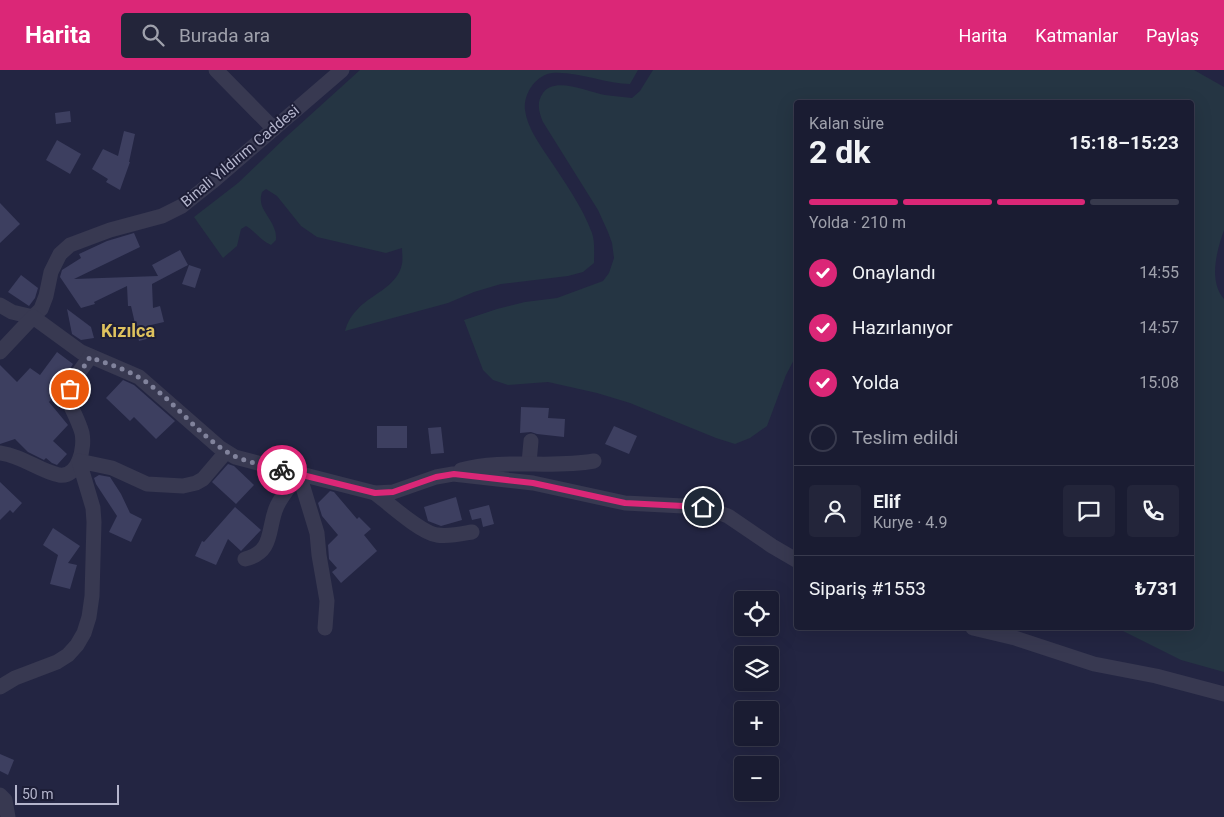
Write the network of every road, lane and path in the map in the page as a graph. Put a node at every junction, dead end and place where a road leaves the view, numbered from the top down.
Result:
1 (216, 70) edge
2 (342, 70) edge
3 (274, 129) junction
4 (0, 305) edge
5 (33, 317) junction
6 (0, 352) edge
7 (90, 357) junction
8 (531, 441) dead end
9 (226, 452) junction
10 (0, 453) edge
11 (79, 461) junction
12 (594, 461) dead end
13 (529, 463) junction
14 (299, 474) junction
15 (447, 474) junction
16 (375, 493) junction
17 (472, 532) dead end
18 (245, 559) dead end
19 (794, 559) edge
20 (325, 628) dead end
21 (981, 630) edge
22 (0, 687) edge
23 (1224, 694) edge
24 (0, 795) edge
25 (8, 817) edge

1 - 3 street
2 - 3 street, Binali Yıldırım Caddesi
3 - 5 street, Binali Yıldırım Caddesi
4 - 5 street
5 - 6 street, Binali Yıldırım Caddesi
5 - 7 street
7 - 9 street
7 - 11 street
8 - 13 street
9 - 11 street
9 - 14 street
10 - 11 street
11 - 22 street
12 - 13 street
13 - 15 street
14 - 16 street
14 - 18 street
14 - 20 street
15 - 16 street
15 - 19 street
16 - 17 street
21 - 23 street
24 - 25 street

